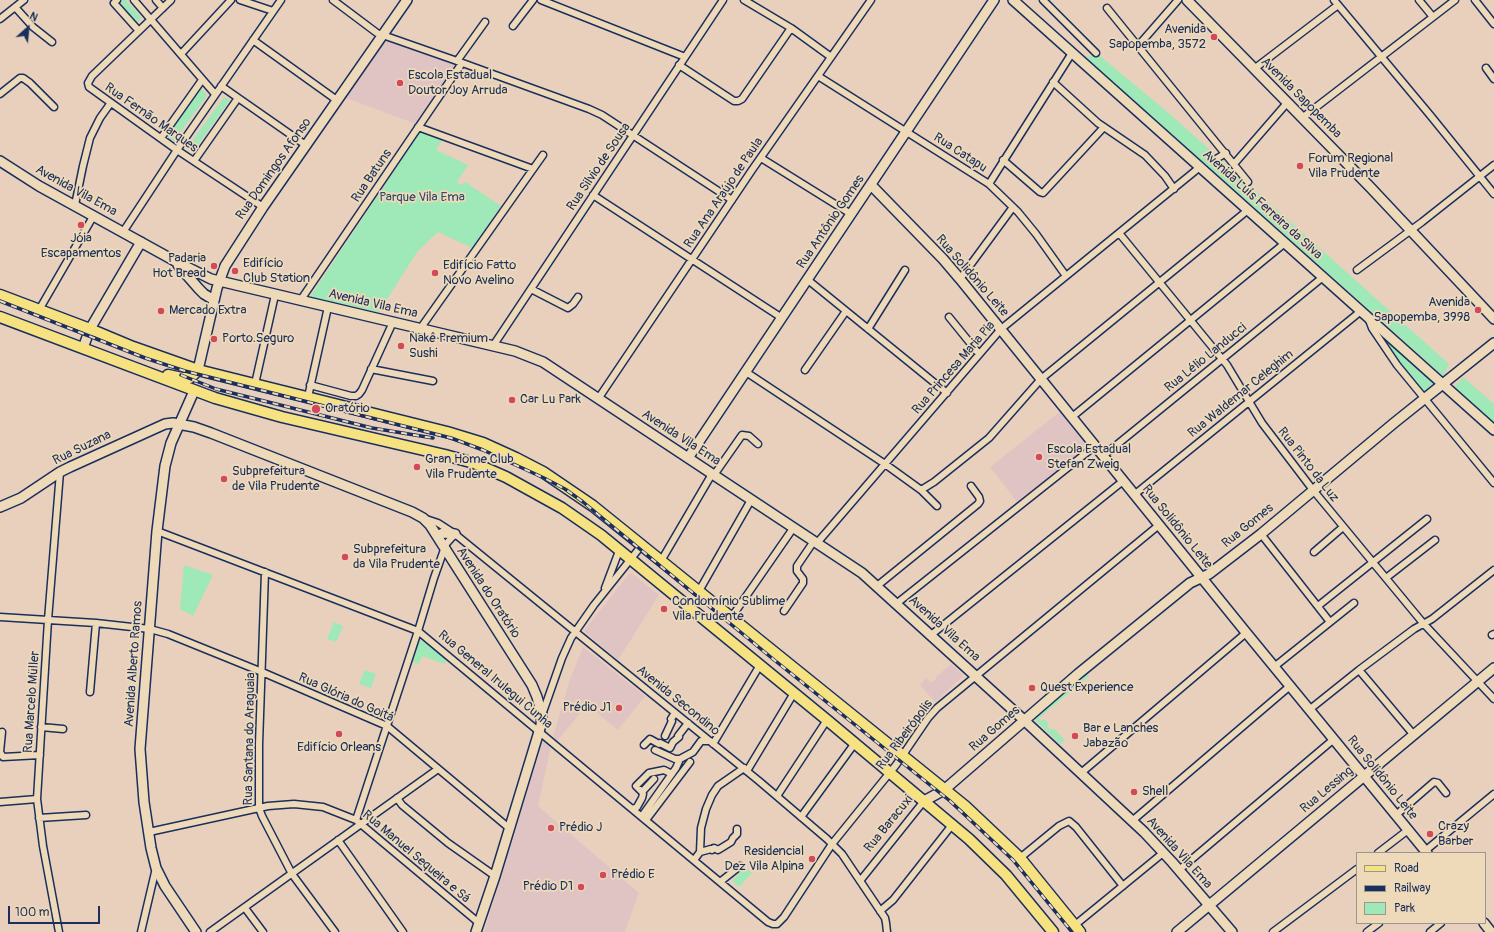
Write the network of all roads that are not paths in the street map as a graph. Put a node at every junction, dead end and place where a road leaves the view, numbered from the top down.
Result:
1 (24, 0) edge
2 (117, 0) edge
3 (134, 0) edge
4 (156, 0) edge
5 (171, 0) edge
6 (231, 0) edge
7 (240, 0) edge
8 (281, 0) edge
9 (333, 0) edge
10 (407, 0) edge
11 (533, 0) edge
12 (541, 0) edge
13 (723, 0) edge
14 (744, 0) edge
15 (871, 0) edge
16 (994, 0) edge
17 (1013, 0) edge
18 (1043, 0) edge
19 (1178, 0) edge
20 (1187, 0) edge
21 (1419, 0) edge
22 (1455, 0) edge
23 (1475, 0) edge
24 (1336, 2) edge
25 (15, 7) junction
26 (163, 8) junction
27 (1107, 8) dead end
28 (273, 11) junction
29 (1433, 17) junction
30 (0, 19) edge
31 (151, 19) junction
32 (485, 22) dead end
33 (1494, 24) edge
34 (513, 26) dead end
35 (791, 28) junction
36 (139, 31) junction
37 (383, 36) junction
38 (253, 40) junction
39 (52, 42) dead end
40 (1138, 46) junction
41 (1072, 53) junction
42 (1096, 53) dead end
43 (181, 54) junction
44 (685, 57) junction
45 (831, 57) junction
46 (1382, 57) junction
47 (460, 62) junction
48 (680, 66) junction
49 (1486, 68) dead end
50 (1254, 69) junction
51 (818, 76) junction
52 (1494, 79) edge
53 (202, 80) junction
54 (1053, 82) junction
55 (221, 86) junction
56 (0, 94) edge
57 (215, 94) junction
58 (238, 98) junction
59 (338, 101) junction
60 (1287, 102) junction
61 (110, 104) junction
62 (54, 107) dead end
63 (1302, 118) junction
64 (418, 127) junction
65 (1104, 127) junction
66 (907, 132) junction
67 (633, 135) junction
68 (160, 138) junction
69 (307, 146) junction
70 (177, 150) junction
71 (1226, 153) junction
72 (543, 155) dead end
73 (761, 158) junction
74 (1216, 159) dead end
75 (1003, 160) junction
76 (0, 161) edge
77 (194, 161) junction
78 (1234, 164) junction
79 (1494, 165) edge
80 (1200, 167) junction
81 (533, 169) junction
82 (1480, 176) junction
83 (1248, 182) dead end
84 (989, 184) junction
85 (871, 185) junction
86 (1174, 189) junction
87 (1494, 194) edge
88 (593, 195) junction
89 (732, 200) junction
90 (75, 205) junction
91 (263, 207) junction
92 (1013, 207) junction
93 (1248, 210) junction
94 (851, 214) junction
95 (94, 215) junction
96 (1411, 230) junction
97 (123, 232) junction
98 (1119, 233) junction
99 (141, 242) junction
100 (1285, 243) junction
101 (175, 260) junction
102 (692, 260) junction
103 (905, 270) dead end
104 (1357, 270) dead end
105 (1066, 276) junction
106 (1323, 277) junction
107 (960, 278) junction
108 (808, 280) junction
109 (219, 281) junction
110 (1160, 283) junction
111 (531, 289) junction
112 (0, 295) edge
113 (275, 295) junction
114 (578, 297) dead end
115 (214, 300) junction
116 (300, 301) junction
117 (328, 307) junction
118 (39, 310) junction
119 (846, 311) junction
120 (1364, 313) junction
121 (949, 317) dead end
122 (0, 318) edge
123 (782, 318) junction
124 (1494, 319) edge
125 (1191, 321) junction
126 (393, 322) junction
127 (868, 328) junction
128 (90, 329) junction
129 (420, 329) junction
130 (1001, 329) junction
131 (1494, 343) edge
132 (493, 346) junction
133 (84, 348) junction
134 (980, 354) junction
135 (1222, 359) junction
136 (128, 365) junction
137 (371, 369) junction
138 (198, 370) junction
139 (805, 370) dead end
140 (746, 372) junction
141 (1041, 379) junction
142 (433, 381) dead end
143 (255, 384) junction
144 (1443, 384) junction
145 (310, 385) junction
146 (194, 391) junction
147 (947, 393) junction
148 (308, 397) junction
149 (1425, 398) junction
150 (598, 399) junction
151 (1249, 402) junction
152 (1072, 417) junction
153 (179, 423) junction
154 (1494, 430) edge
155 (758, 444) dead end
156 (1095, 446) junction
157 (1103, 456) junction
158 (688, 458) junction
159 (885, 464) junction
160 (60, 472) junction
161 (713, 474) junction
162 (1124, 481) junction
163 (1494, 483) edge
164 (971, 486) dead end
165 (921, 490) junction
166 (1313, 490) junction
167 (1134, 495) junction
168 (751, 500) junction
169 (937, 506) dead end
170 (0, 507) edge
171 (423, 518) junction
172 (1427, 519) dead end
173 (1159, 525) junction
174 (794, 527) junction
175 (1344, 528) junction
176 (158, 531) junction
177 (455, 534) junction
178 (1261, 534) junction
179 (437, 536) junction
180 (1436, 540) dead end
181 (816, 542) junction
182 (642, 545) junction
183 (444, 548) junction
184 (619, 550) junction
185 (1314, 552) dead end
186 (631, 560) junction
187 (661, 561) junction
188 (1372, 562) junction
189 (1494, 570) edge
190 (265, 572) junction
191 (1201, 578) junction
192 (1386, 578) junction
193 (877, 586) junction
194 (699, 592) junction
195 (603, 594) junction
196 (1354, 603) dead end
197 (896, 604) junction
198 (1318, 606) junction
199 (784, 611) dead end
200 (0, 617) edge
201 (731, 618) junction
202 (48, 620) junction
203 (1330, 622) junction
204 (96, 623) junction
205 (1422, 623) junction
206 (150, 629) junction
207 (418, 631) junction
208 (575, 632) junction
209 (1246, 633) junction
210 (931, 635) junction
211 (760, 665) junction
212 (1274, 668) junction
213 (1494, 668) edge
214 (1359, 670) junction
215 (262, 672) junction
216 (975, 675) junction
217 (1478, 682) junction
218 (1290, 686) junction
219 (90, 692) dead end
220 (794, 693) junction
221 (1494, 699) edge
222 (1309, 710) junction
223 (675, 713) junction
224 (542, 715) junction
225 (827, 720) junction
226 (1024, 721) junction
227 (688, 723) junction
228 (387, 726) junction
229 (41, 727) junction
230 (63, 729) dead end
231 (2, 732) dead end
232 (539, 732) junction
233 (1413, 734) junction
234 (665, 736) dead end
235 (1334, 739) junction
236 (711, 742) junction
237 (855, 743) junction
238 (644, 745) dead end
239 (655, 750) dead end
240 (40, 755) junction
241 (903, 756) junction
242 (680, 759) junction
243 (690, 762) dead end
244 (438, 769) junction
245 (746, 770) junction
246 (890, 773) junction
247 (1081, 773) junction
248 (672, 774) junction
249 (1364, 775) junction
250 (654, 779) dead end
251 (944, 790) junction
252 (642, 792) junction
253 (1446, 793) dead end
254 (1494, 794) edge
255 (776, 796) junction
256 (397, 798) junction
257 (38, 799) junction
258 (924, 801) junction
259 (0, 802) edge
260 (259, 808) junction
261 (633, 809) junction
262 (1396, 815) junction
263 (86, 816) dead end
264 (801, 817) junction
265 (39, 818) junction
266 (644, 818) junction
267 (1132, 821) junction
268 (358, 822) junction
269 (952, 825) junction
270 (509, 828) junction
271 (737, 829) dead end
272 (1408, 830) junction
273 (148, 832) junction
274 (338, 840) junction
275 (832, 844) junction
276 (700, 852) junction
277 (1163, 852) junction
278 (1379, 852) edge
279 (1426, 852) edge
280 (1020, 858) junction
281 (694, 860) junction
282 (740, 866) dead end
283 (156, 868) junction
284 (1179, 870) junction
285 (1356, 870) edge
286 (292, 874) junction
287 (495, 876) junction
288 (860, 881) junction
289 (720, 882) junction
290 (1123, 886) junction
291 (1209, 906) junction
292 (246, 908) junction
293 (880, 911) junction
294 (773, 924) joint
295 (1378, 924) edge
296 (1440, 924) edge
297 (1485, 924) edge
298 (477, 928) edge
299 (1077, 929) edge
300 (1230, 931) edge
301 (59, 932) edge
302 (141, 932) edge
303 (196, 932) edge
304 (210, 932) edge
305 (263, 932) edge
306 (335, 932) edge
307 (402, 932) edge
308 (887, 932) edge
309 (1053, 932) edge
310 (1177, 932) edge
311 (1273, 932) edge
312 (1367, 932) edge
313 (1430, 932) edge
314 (1491, 932) edge

1 - 25 street
2 - 36 street
3 - 31 street
4 - 26 street
5 - 26 street, Rua Fernão Marques
6 - 43 street
7 - 28 street
8 - 28 street
9 - 37 street
10 - 37 main road, Rua Domingos Afonso
11 - 34 street
12 - 44 street
13 - 44 street, Rua Silvio de Sousa
14 - 35 street
15 - 45 street, Rua Ana Araújo de Paula
16 - 66 main road, Rua Antônio Gomes
17 - 41 main road, Avenida Luís Ferreira da Silva
18 - 42 street
19 - 40 street
20 - 50 main road, Avenida Sapopemba
21 - 29 street
22 - 29 street
23 - 33 street
24 - 46 street
24 - 50 street
25 - 30 street
25 - 39 street
26 - 31 street, Rua Fernão Marques
27 - 40 street
28 - 38 street
29 - 46 street
31 - 36 street, Rua Fernão Marques
31 - 43 street
32 - 47 street, Rua Batuns
35 - 45 street
35 - 48 street
36 - 61 street, Rua Fernão Marques
37 - 47 street
37 - 59 main road, Rua Domingos Afonso
38 - 55 street
38 - 59 street
40 - 71 street
41 - 54 street
41 - 80 main road, Avenida Luís Ferreira da Silva
43 - 53 street
44 - 48 street, Rua Silvio de Sousa
45 - 51 street, Rua Ana Araújo de Paula
46 - 63 street
46 - 82 street
47 - 64 street, Rua Batuns
47 - 67 street
48 - 67 street, Rua Silvio de Sousa
49 - 52 street
50 - 60 main road, Avenida Sapopemba
51 - 66 street, Rua Catapu
51 - 73 street, Rua Ana Araújo de Paula
53 - 57 street
53 - 68 street
54 - 65 street
54 - 75 street
55 - 57 street
55 - 58 street
56 - 62 street
57 - 70 street
58 - 69 street
58 - 77 street
59 - 69 main road, Rua Domingos Afonso
60 - 63 main road, Avenida Sapopemba
60 - 78 street
61 - 68 street, Rua Fernão Marques
61 - 90 street
63 - 96 main road, Avenida Sapopemba
64 - 81 street
64 - 116 street, Rua Batuns
65 - 75 street
65 - 86 street
66 - 84 street, Rua Catapu
66 - 85 main road, Rua Antônio Gomes
67 - 88 street, Rua Silvio de Sousa
67 - 89 street
68 - 70 street, Rua Fernão Marques
69 - 91 main road, Rua Domingos Afonso
70 - 77 street, Rua Fernão Marques
70 - 97 street
71 - 74 street
71 - 78 street
72 - 81 street
73 - 89 street, Rua Ana Araújo de Paula
73 - 94 street
75 - 84 street
76 - 90 main road, Avenida Vila Ema
77 - 91 street, Rua Fernão Marques
78 - 83 street
79 - 82 street
80 - 86 street, Rua Princesa Maria Pia
80 - 93 main road, Avenida Luís Ferreira da Silva
81 - 129 street
82 - 87 street
82 - 96 street
84 - 92 street, Rua Catapu
85 - 94 main road, Rua Antônio Gomes
85 - 107 main road, Rua Solidônio Leite
86 - 98 street, Rua Princesa Maria Pia
88 - 102 street
88 - 111 street, Rua Silvio de Sousa
89 - 102 street, Rua Ana Araújo de Paula
90 - 95 main road, Avenida Vila Ema
91 - 109 main road, Rua Domingos Afonso
92 - 105 street, Rua Catapu
92 - 107 street
93 - 100 main road, Avenida Luís Ferreira da Silva
93 - 110 street
94 - 108 main road, Rua Antônio Gomes
95 - 97 main road, Avenida Vila Ema
95 - 118 street
96 - 104 street
96 - 124 main road, Avenida Sapopemba
97 - 99 main road, Avenida Vila Ema
98 - 105 street, Rua Princesa Maria Pia
98 - 110 street, Rua Pinto da Luz
99 - 101 main road, Avenida Vila Ema
99 - 128 main road
100 - 106 main road, Avenida Luís Ferreira da Silva
100 - 125 street
101 - 109 main road, Avenida Vila Ema
101 - 115 main road
102 - 123 street
102 - 150 street, Rua Ana Araújo de Paula
103 - 127 street
105 - 130 street, Rua Princesa Maria Pia
106 - 120 main road, Avenida Luís Ferreira da Silva
106 - 135 street, Rua Lélio Landucci
107 - 130 main road, Rua Solidônio Leite
108 - 119 street
108 - 123 main road, Rua Antônio Gomes
109 - 113 main road, Avenida Vila Ema
109 - 115 main road, Rua Domingos Afonso
110 - 125 street, Rua Pinto da Luz
110 - 141 street
111 - 114 street
111 - 132 street, Rua Silvio de Sousa
112 - 118 main road
113 - 116 main road, Avenida Vila Ema
113 - 143 street
115 - 138 main road, Rua Domingos Afonso
116 - 117 main road, Avenida Vila Ema
117 - 126 main road, Avenida Vila Ema
117 - 145 street
118 - 128 main road
119 - 127 street
119 - 139 street
120 - 144 main road, Avenida Luís Ferreira da Silva
120 - 149 street
120 - 151 street, Rua Waldemar Celeghim
121 - 134 street
122 - 133 main road
123 - 140 main road, Rua Antônio Gomes
125 - 135 street, Rua Pinto da Luz
125 - 152 street
126 - 129 main road, Avenida Vila Ema
126 - 137 street
127 - 147 street
128 - 133 main road
128 - 138 main road
129 - 132 main road, Avenida Vila Ema
130 - 134 street, Rua Princesa Maria Pia
130 - 141 main road, Rua Solidônio Leite
131 - 144 main road, Rua Gomes
132 - 150 main road, Avenida Vila Ema
133 - 136 main road
134 - 147 street, Rua Princesa Maria Pia
135 - 151 street, Rua Pinto da Luz
135 - 157 street, Rua Lélio Landucci
136 - 138 main road
136 - 146 main road
137 - 142 street
137 - 145 street
138 - 143 main road
140 - 158 main road, Rua Antônio Gomes
140 - 159 street
141 - 152 main road, Rua Solidônio Leite
141 - 165 street
143 - 148 main road
144 - 149 main road, Rua Gomes
144 - 154 main road, Avenida Luís Ferreira da Silva
145 - 148 street
146 - 153 main road, Avenida Alberto Ramos
146 - 184 main road
147 - 159 street, Rua Princesa Maria Pia
148 - 182 main road
149 - 163 street
149 - 166 main road, Rua Gomes
150 - 158 main road, Avenida Vila Ema
151 - 166 street, Rua Pinto da Luz
151 - 167 street, Rua Waldemar Celeghim
152 - 156 main road, Rua Solidônio Leite
153 - 160 main road, Rua Suzana
153 - 171 main road, Avenida do Oratório
153 - 176 main road, Avenida Alberto Ramos
155 - 161 street
156 - 157 main road, Rua Solidônio Leite
156 - 197 street
157 - 162 main road, Rua Solidônio Leite
158 - 161 main road, Avenida Vila Ema
159 - 165 street
159 - 181 street, Rua Princesa Maria Pia
160 - 170 main road, Rua Suzana
160 - 202 street, Rua Marcelo Müller
161 - 168 main road, Avenida Vila Ema
161 - 187 street
162 - 167 main road, Rua Solidônio Leite
162 - 210 street
164 - 193 street
165 - 169 street
166 - 175 street, Rua Pinto da Luz
166 - 178 main road, Rua Gomes
167 - 173 main road, Rua Solidônio Leite
168 - 174 main road, Avenida Vila Ema
168 - 194 street
171 - 177 street, Avenida Secondino
171 - 179 main road, Avenida do Oratório
172 - 188 street
173 - 191 main road, Rua Solidônio Leite
173 - 216 street, Rua Ribeirópolis
174 - 181 main road, Avenida Vila Ema
174 - 201 street
175 - 185 street
175 - 188 street, Rua Pinto da Luz
176 - 190 street, Rua General Irulegui Cunha
176 - 206 main road, Avenida Alberto Ramos
177 - 179 main road
177 - 183 street
177 - 208 street, Avenida Secondino
178 - 191 main road, Rua Gomes
178 - 198 street
179 - 183 main road, Avenida do Oratório
180 - 192 street
181 - 193 main road, Avenida Vila Ema
181 - 199 street, Rua Princesa Maria Pia
182 - 186 street
182 - 187 main road
183 - 207 street
183 - 224 main road, Avenida do Oratório
184 - 186 main road
184 - 195 street
186 - 195 street
186 - 211 main road
187 - 194 main road
188 - 192 street, Rua Pinto da Luz
188 - 198 street
189 - 205 street
190 - 207 street, Rua General Irulegui Cunha
190 - 215 street, Rua Santana do Araguaia
191 - 209 main road, Rua Solidônio Leite
191 - 226 main road, Rua Gomes
192 - 205 street, Rua Pinto da Luz
193 - 197 main road, Avenida Vila Ema
194 - 201 main road
195 - 208 street
196 - 203 street
197 - 210 main road, Avenida Vila Ema
198 - 203 street
200 - 202 street, Rua Glória do Goitá
201 - 241 main road
202 - 204 street, Rua Glória do Goitá
202 - 229 street, Rua Marcelo Müller
203 - 212 street
204 - 206 street, Rua Glória do Goitá
204 - 219 street
205 - 214 street
205 - 217 street, Rua Pinto da Luz
206 - 215 street, Rua Glória do Goitá
206 - 273 main road, Avenida Alberto Ramos
207 - 228 street
207 - 232 street, Rua General Irulegui Cunha
208 - 223 street, Avenida Secondino
208 - 224 street
209 - 212 main road, Rua Solidônio Leite
209 - 247 street
210 - 216 main road, Avenida Vila Ema
211 - 220 main road
211 - 236 street
212 - 218 main road, Rua Solidônio Leite
213 - 217 main road, Rua Lessing
214 - 222 street
214 - 233 street
215 - 228 street, Rua Glória do Goitá
215 - 260 street, Rua Santana do Araguaia
216 - 226 main road, Avenida Vila Ema
216 - 241 street, Rua Ribeirópolis
217 - 221 street, Rua Pinto da Luz
217 - 233 main road, Rua Lessing
218 - 222 main road, Rua Solidônio Leite
218 - 267 street
220 - 225 main road
220 - 245 street
222 - 235 main road, Rua Solidônio Leite
223 - 227 street, Avenida Secondino
223 - 234 street
224 - 232 main road, Avenida do Oratório
225 - 237 main road
225 - 255 street
226 - 247 main road, Avenida Vila Ema
226 - 251 main road, Rua Gomes
227 - 236 street, Avenida Secondino
227 - 238 street
228 - 244 street, Rua Glória do Goitá
228 - 268 street
229 - 230 street
229 - 240 street, Rua Marcelo Müller
231 - 240 street
232 - 261 street, Rua General Irulegui Cunha
232 - 270 main road, Avenida do Oratório
233 - 249 main road, Rua Lessing
235 - 249 main road, Rua Solidônio Leite
235 - 284 street
236 - 242 street
236 - 245 street, Avenida Secondino
237 - 246 main road
237 - 264 street
239 - 242 street
240 - 257 street, Rua Marcelo Müller
241 - 246 street, Rua Ribeirópolis
241 - 251 main road
242 - 248 street
243 - 266 street
244 - 256 street
244 - 270 street, Rua Glória do Goitá
245 - 255 street, Avenida Secondino
245 - 276 street
246 - 258 main road
246 - 275 street, Rua Ribeirópolis
247 - 267 main road, Avenida Vila Ema
248 - 252 street
248 - 266 street
249 - 262 main road, Rua Solidônio Leite
249 - 291 main road, Rua Lessing
250 - 252 street
251 - 258 main road, Rua Baracuxi
251 - 280 main road
252 - 261 street
253 - 262 street
254 - 279 street
255 - 264 street, Avenida Secondino
256 - 268 street
256 - 287 street
257 - 259 street
257 - 265 street, Rua Marcelo Müller
258 - 269 main road
258 - 288 street, Rua Baracuxi
260 - 268 street, Rua Manuel Sequeira e Sá
260 - 273 street, Rua Manuel Sequeira e Sá
260 - 286 street, Rua Santana do Araguaia
261 - 266 street, Rua General Irulegui Cunha
262 - 272 main road, Rua Solidônio Leite
263 - 265 street
264 - 275 street, Avenida Secondino
265 - 301 street, Rua Marcelo Müller
266 - 281 street, Rua General Irulegui Cunha
267 - 277 main road, Avenida Vila Ema
268 - 274 street
268 - 298 street, Rua Manuel Sequeira e Sá
269 - 293 street
269 - 309 main road
270 - 287 main road, Avenida do Oratório
271 - 276 street
272 - 278 street
272 - 279 main road, Rua Solidônio Leite
273 - 283 main road, Avenida Alberto Ramos
274 - 286 street
274 - 307 street
275 - 288 street, Avenida Secondino
275 - 294 street, Rua Ribeirópolis
276 - 281 street
277 - 284 main road, Avenida Vila Ema
277 - 290 street
280 - 290 street
280 - 299 main road
281 - 289 street, Rua General Irulegui Cunha
282 - 289 street
283 - 302 street
283 - 303 main road, Avenida Alberto Ramos
284 - 291 main road, Avenida Vila Ema
285 - 311 street
286 - 292 street
286 - 306 street, Rua Santana do Araguaia
287 - 298 main road, Avenida do Oratório
288 - 293 street, Avenida Secondino
289 - 294 street, Rua General Irulegui Cunha
290 - 299 street
291 - 300 main road, Avenida Vila Ema
291 - 310 main road, Rua Lessing
292 - 304 street
292 - 305 street
293 - 308 street, Avenida Secondino
295 - 312 street
296 - 313 street
297 - 314 main road

